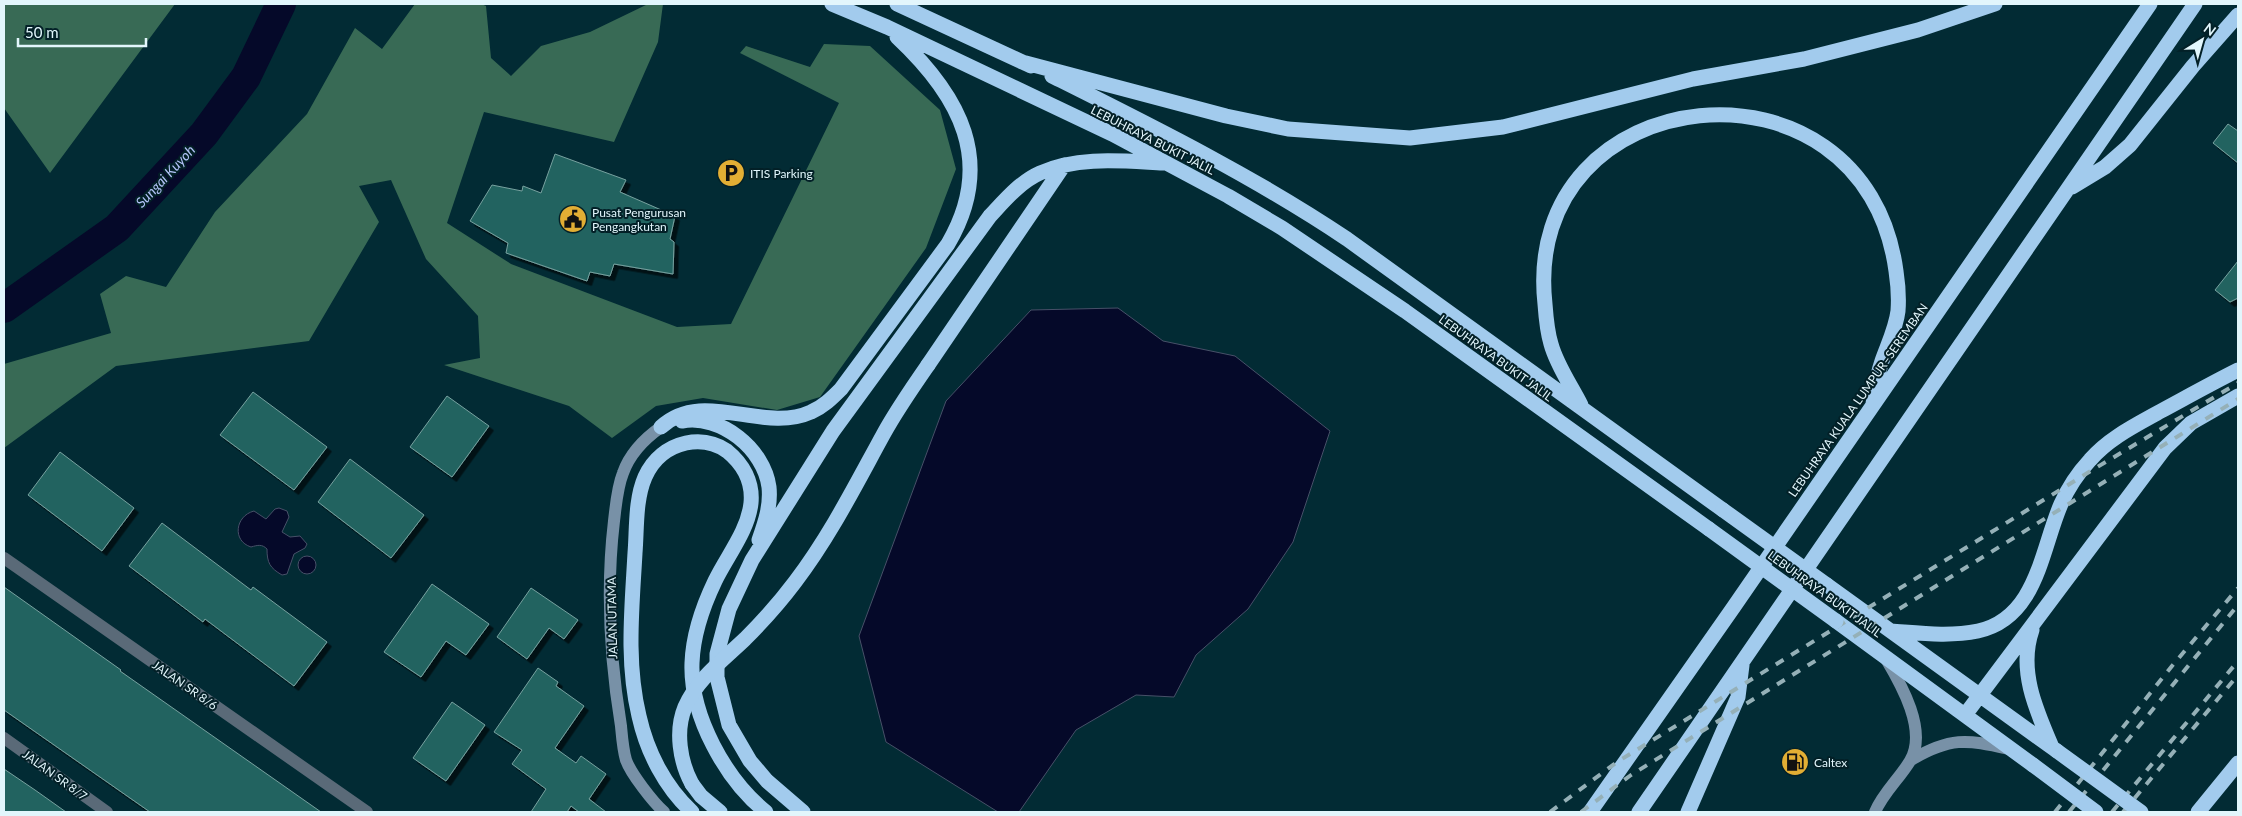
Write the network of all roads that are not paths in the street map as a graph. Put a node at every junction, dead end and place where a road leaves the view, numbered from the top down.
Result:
1 (832, 4) edge
2 (897, 4) edge
3 (1995, 4) edge
4 (2150, 4) edge
5 (2195, 4) edge
6 (2238, 15) edge
7 (887, 27) junction
8 (1022, 62) junction
9 (1169, 164) junction
10 (1064, 165) junction
11 (2068, 188) junction
12 (2238, 370) edge
13 (2238, 396) edge
14 (1873, 406) junction
15 (1583, 409) junction
16 (661, 427) junction
17 (4, 558) edge
18 (752, 560) junction
19 (2035, 621) junction
20 (1891, 631) junction
21 (1884, 656) junction
22 (1742, 663) junction
23 (1980, 695) junction
24 (1965, 715) junction
25 (4, 738) edge
26 (2011, 749) junction
27 (2055, 749) junction
28 (1911, 760) junction
29 (2238, 763) edge
30 (107, 812) edge
31 (367, 812) edge
32 (664, 812) edge
33 (692, 812) edge
34 (720, 812) edge
35 (766, 812) edge
36 (803, 812) edge
37 (1590, 812) edge
38 (1639, 812) edge
39 (1688, 812) edge
40 (1874, 812) edge
41 (2096, 812) edge
42 (2140, 812) edge
43 (2198, 812) edge

1 - 7 highway, LEBUHRAYA BUKIT JALIL
2 - 8 highway, LEBUHRAYA BUKIT JALIL
3 - 8 highway
4 - 14 highway, LEBUHRAYA KUALA LUMPUR–SEREMBAN
5 - 11 highway
6 - 11 highway
7 - 9 highway, LEBUHRAYA BUKIT JALIL
7 - 16 highway
8 - 15 highway, LEBUHRAYA BUKIT JALIL
9 - 10 highway
9 - 21 highway, LEBUHRAYA BUKIT JALIL, bridge
10 - 18 highway
10 - 34 highway, bridge
11 - 22 highway
12 - 20 highway
13 - 19 highway
14 - 15 highway
14 - 37 highway, LEBUHRAYA KUALA LUMPUR–SEREMBAN
15 - 20 highway, LEBUHRAYA BUKIT JALIL, bridge
16 - 18 highway
16 - 32 street, JALAN UTAMA
17 - 31 street, JALAN SR 8/6
18 - 36 highway
19 - 23 highway
19 - 27 highway
20 - 23 highway, LEBUHRAYA BUKIT JALIL
21 - 24 highway, LEBUHRAYA BUKIT JALIL
21 - 28 street
22 - 38 highway
22 - 39 highway
23 - 24 highway
23 - 27 highway, LEBUHRAYA BUKIT JALIL
24 - 26 highway, LEBUHRAYA BUKIT JALIL
25 - 30 street, JALAN SR 8/7
26 - 28 street
26 - 41 highway, LEBUHRAYA BUKIT JALIL, bridge
27 - 42 highway, LEBUHRAYA BUKIT JALIL, bridge
28 - 40 street
29 - 43 highway
33 - 35 highway

